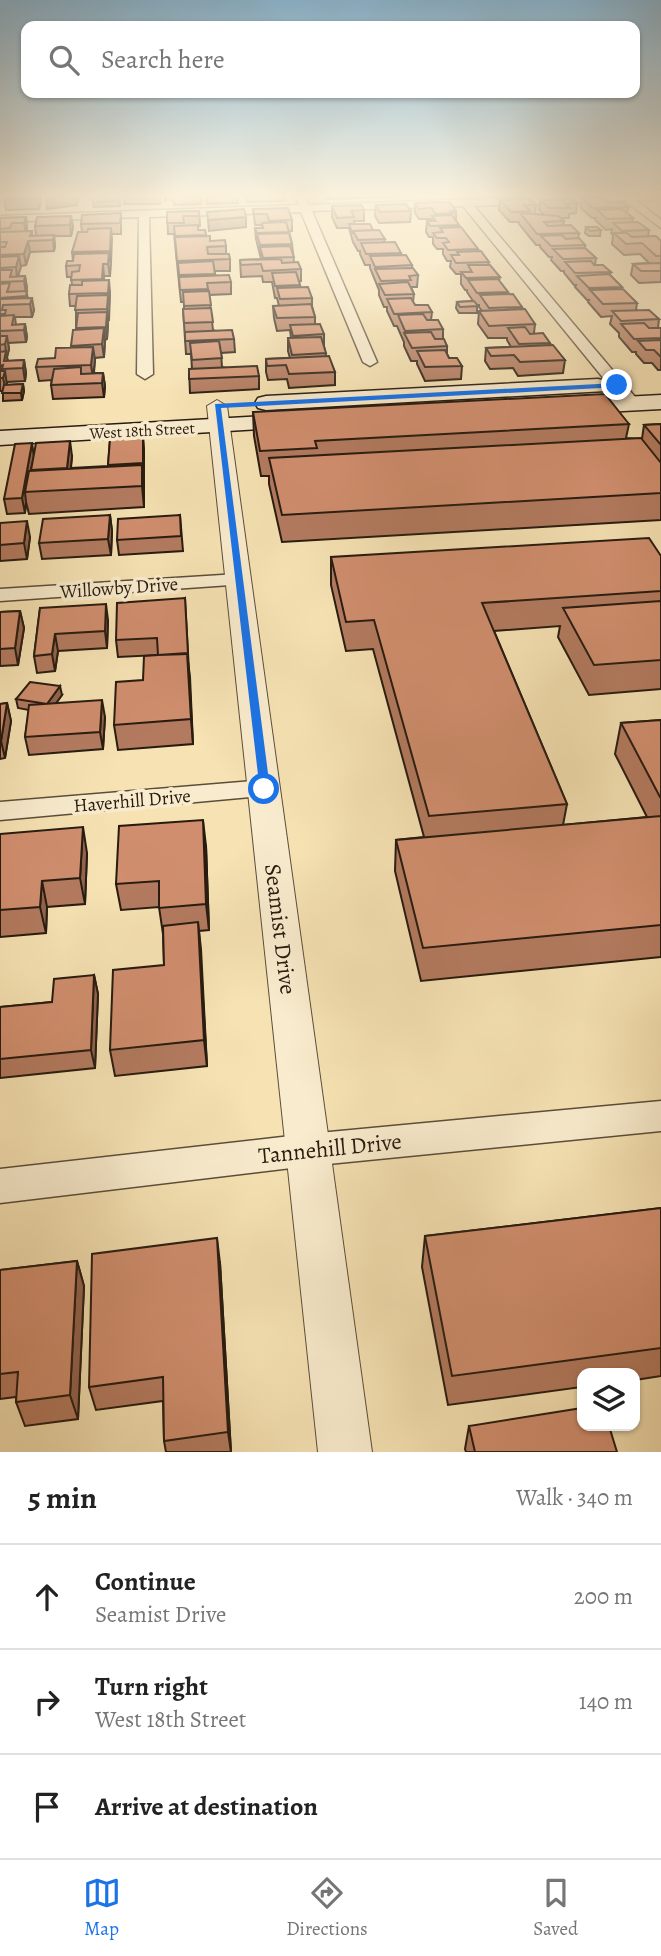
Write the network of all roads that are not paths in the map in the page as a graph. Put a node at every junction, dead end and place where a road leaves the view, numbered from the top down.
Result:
1 (144, 264) edge
2 (329, 264) edge
3 (517, 264) edge
4 (370, 362) dead end
5 (145, 374) dead end
6 (661, 383) edge
7 (617, 385) junction
8 (661, 402) edge
9 (633, 404) junction
10 (218, 416) junction
11 (0, 417) edge
12 (0, 438) edge
13 (239, 579) junction
14 (0, 595) edge
15 (264, 789) junction
16 (0, 811) edge
17 (661, 1115) edge
18 (308, 1150) junction
19 (0, 1186) edge
20 (345, 1452) edge

1 - 5 street
2 - 4 street
3 - 7 street
6 - 7 main road, West 18th Street
7 - 9 street
7 - 10 main road, West 18th Street
8 - 9 main road, West 18th Street
9 - 10 main road, West 18th Street
10 - 11 main road, West 18th Street
10 - 12 main road, West 18th Street
10 - 13 street, Seamist Drive
13 - 14 street, Willowby Drive
13 - 15 street, Seamist Drive
15 - 16 street, Haverhill Drive
15 - 18 street, Seamist Drive
17 - 18 street, Tannehill Drive
18 - 19 street, Tannehill Drive
18 - 20 street, Seamist Drive

